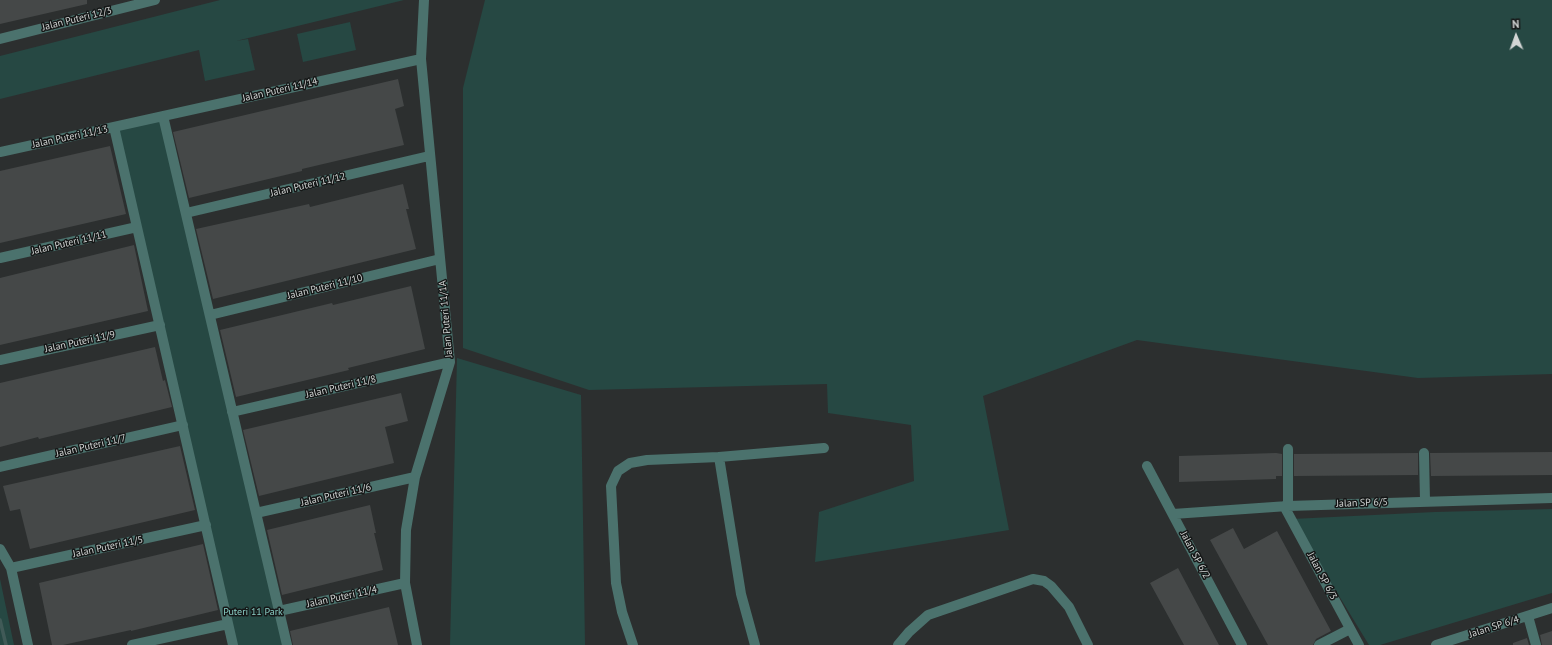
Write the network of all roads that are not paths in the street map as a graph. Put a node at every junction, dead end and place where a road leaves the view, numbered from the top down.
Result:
1 (155, 0) edge
2 (424, 0) edge
3 (0, 39) edge
4 (420, 59) junction
5 (163, 116) junction
6 (140, 121) joint
7 (114, 127) junction
8 (0, 152) edge
9 (429, 156) junction
10 (186, 213) junction
11 (137, 227) junction
12 (0, 258) edge
13 (440, 259) junction
14 (210, 315) junction
15 (160, 325) junction
16 (0, 360) edge
17 (450, 362) junction
18 (232, 412) junction
19 (183, 425) junction
20 (824, 448) dead end
21 (1288, 449) dead end
22 (1424, 453) dead end
23 (719, 457) junction
24 (1147, 466) dead end
25 (0, 467) edge
26 (415, 477) junction
27 (1552, 498) edge
28 (1425, 501) junction
29 (1286, 506) junction
30 (256, 513) junction
31 (1173, 514) junction
32 (206, 526) junction
33 (0, 549) edge
34 (11, 568) junction
35 (405, 583) junction
36 (1552, 608) edge
37 (279, 611) junction
38 (1528, 616) junction
39 (228, 624) junction
40 (1350, 629) junction
41 (28, 645) edge
42 (132, 645) edge
43 (233, 645) edge
44 (286, 645) edge
45 (417, 645) edge
46 (633, 645) edge
47 (755, 645) edge
48 (898, 645) edge
49 (1088, 645) edge
50 (1242, 645) edge
51 (1319, 645) edge
52 (1359, 645) edge
53 (1436, 645) edge
54 (1536, 645) edge

1 - 3 street, Jalan Puteri 12/3
2 - 4 street, Jalan Puteri 11/1A
4 - 5 street, Jalan Puteri 11/14
4 - 9 street, Jalan Puteri 11/1A
5 - 6 street, Jalan Puteri 11/14
5 - 10 street
6 - 7 street, Jalan Puteri 11/13
7 - 8 street, Jalan Puteri 11/13
7 - 11 street
9 - 10 street, Jalan Puteri 11/12
9 - 13 street, Jalan Puteri 11/1A
10 - 14 street
11 - 12 street, Jalan Puteri 11/11
11 - 15 street
13 - 14 street, Jalan Puteri 11/10
13 - 17 street, Jalan Puteri 11/1A
14 - 18 street
15 - 16 street, Jalan Puteri 11/9
15 - 19 street
17 - 18 street, Jalan Puteri 11/8
17 - 26 street, Jalan Puteri 11/1A
18 - 30 street
19 - 25 street, Jalan Puteri 11/7
19 - 32 street
20 - 23 street
21 - 29 street
22 - 28 street
23 - 46 street
23 - 47 street
24 - 31 street, Jalan SP 6/2
26 - 30 street, Jalan Puteri 11/6
26 - 35 street, Jalan Puteri 11/1A
27 - 28 street, Jalan SP 6/5
28 - 29 street, Jalan SP 6/5
29 - 31 street, Jalan SP 6/5
29 - 40 street, Jalan SP 6/3
30 - 37 street
31 - 50 street, Jalan SP 6/2
32 - 34 street, Jalan Puteri 11/5
32 - 39 street
33 - 34 street
34 - 41 street
35 - 37 street, Jalan Puteri 11/4
35 - 45 street, Jalan Puteri 11/1A
36 - 38 street, Jalan SP 6/4
37 - 44 street
38 - 53 street, Jalan SP 6/4
38 - 54 street
39 - 42 street
39 - 43 street
40 - 51 street
40 - 52 street, Jalan SP 6/3
48 - 49 street

